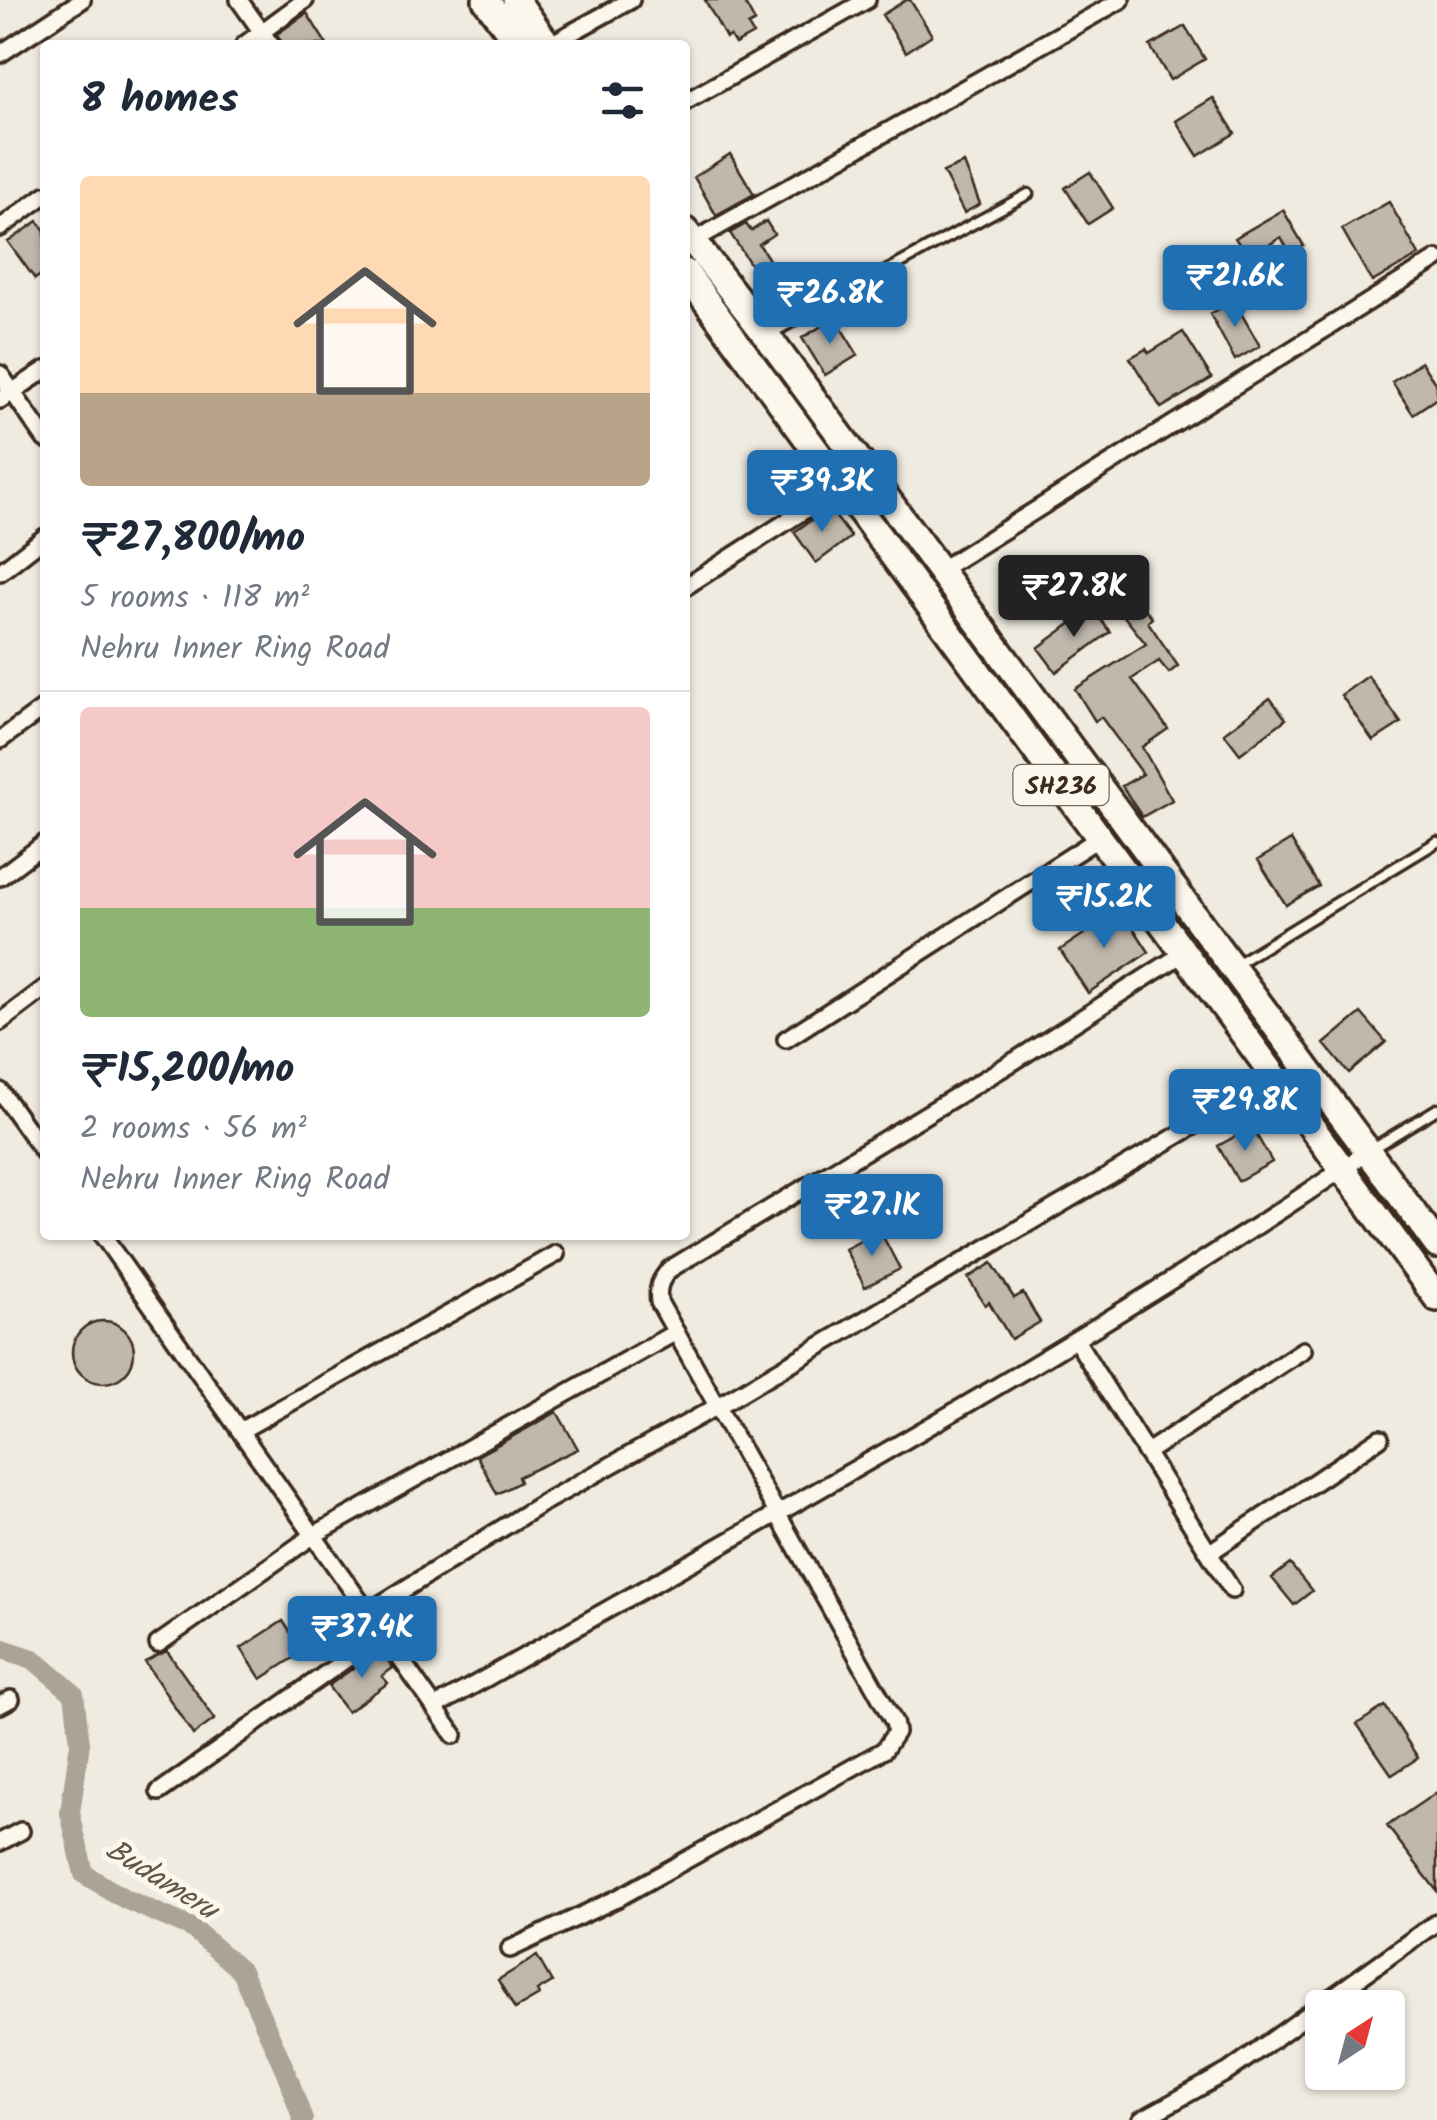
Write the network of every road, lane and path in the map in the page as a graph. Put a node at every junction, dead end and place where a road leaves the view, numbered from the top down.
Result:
1 (82, 0) edge
2 (239, 0) edge
3 (305, 0) edge
4 (486, 0) edge
5 (516, 0) edge
6 (631, 0) edge
7 (868, 0) edge
8 (1121, 0) edge
9 (261, 31) junction
10 (250, 40) edge
11 (267, 40) edge
12 (510, 40) edge
13 (544, 40) edge
14 (557, 40) edge
15 (0, 54) edge
16 (690, 99) edge
17 (1028, 194) dead end
18 (40, 199) edge
19 (0, 228) edge
20 (690, 235) edge
21 (690, 237) edge
22 (1437, 259) edge
23 (690, 279) edge
24 (767, 336) junction
25 (40, 373) edge
26 (0, 374) edge
27 (6, 396) edge
28 (40, 433) edge
29 (842, 486) junction
30 (40, 542) edge
31 (940, 570) junction
32 (0, 572) edge
33 (690, 584) edge
34 (40, 711) edge
35 (0, 740) edge
36 (1099, 838) junction
37 (1437, 842) edge
38 (40, 847) edge
39 (0, 877) edge
40 (1184, 953) junction
41 (1231, 966) junction
42 (40, 992) edge
43 (0, 1022) edge
44 (786, 1039) dead end
45 (1275, 1078) junction
46 (0, 1090) edge
47 (1437, 1108) edge
48 (40, 1147) edge
49 (1369, 1151) junction
50 (1341, 1170) junction
51 (1435, 1239) edge
52 (106, 1240) edge
53 (556, 1254) dead end
54 (1437, 1298) edge
55 (676, 1332) junction
56 (1076, 1340) junction
57 (1303, 1350) dead end
58 (718, 1406) junction
59 (240, 1431) junction
60 (1380, 1438) dead end
61 (1146, 1453) junction
62 (776, 1513) junction
63 (314, 1535) junction
64 (1209, 1553) junction
65 (1232, 1590) dead end
66 (368, 1612) junction
67 (383, 1633) junction
68 (158, 1644) dead end
69 (435, 1708) junction
70 (454, 1735) dead end
71 (159, 1792) dead end
72 (20, 1830) dead end
73 (0, 1842) edge
74 (1437, 1922) edge
75 (510, 1949) dead end
76 (1141, 2120) edge

1 - 15 street
2 - 9 street
3 - 9 street
4 - 12 main road
5 - 13 main road
6 - 14 street
7 - 16 street
8 - 20 street
9 - 10 street
9 - 11 street
17 - 24 lane
18 - 19 street
21 - 24 main road, SH236
22 - 31 street
23 - 29 main road, SH236
24 - 31 main road, SH236
25 - 27 street
26 - 27 street
27 - 28 street
29 - 33 street
29 - 36 main road, SH236
30 - 32 street
31 - 41 main road, SH236
34 - 35 street
36 - 40 main road, SH236
36 - 44 street
37 - 41 lane
38 - 39 street
40 - 45 main road, SH236
40 - 55 street
41 - 49 main road, SH236
42 - 43 street
45 - 50 main road, SH236
45 - 58 street
46 - 48 street
47 - 49 lane
49 - 50 street
49 - 51 main road, SH236
50 - 54 main road, SH236
50 - 56 street
52 - 59 street
53 - 59 street
55 - 58 street
55 - 63 street
56 - 61 street
56 - 62 street
57 - 61 street
58 - 62 street
58 - 66 street
59 - 63 street
60 - 64 street
61 - 64 street
62 - 69 street
62 - 75 street
63 - 66 street
63 - 68 street
64 - 65 street
66 - 67 street
67 - 69 street
67 - 71 street
69 - 70 street
72 - 73 street
74 - 76 street

